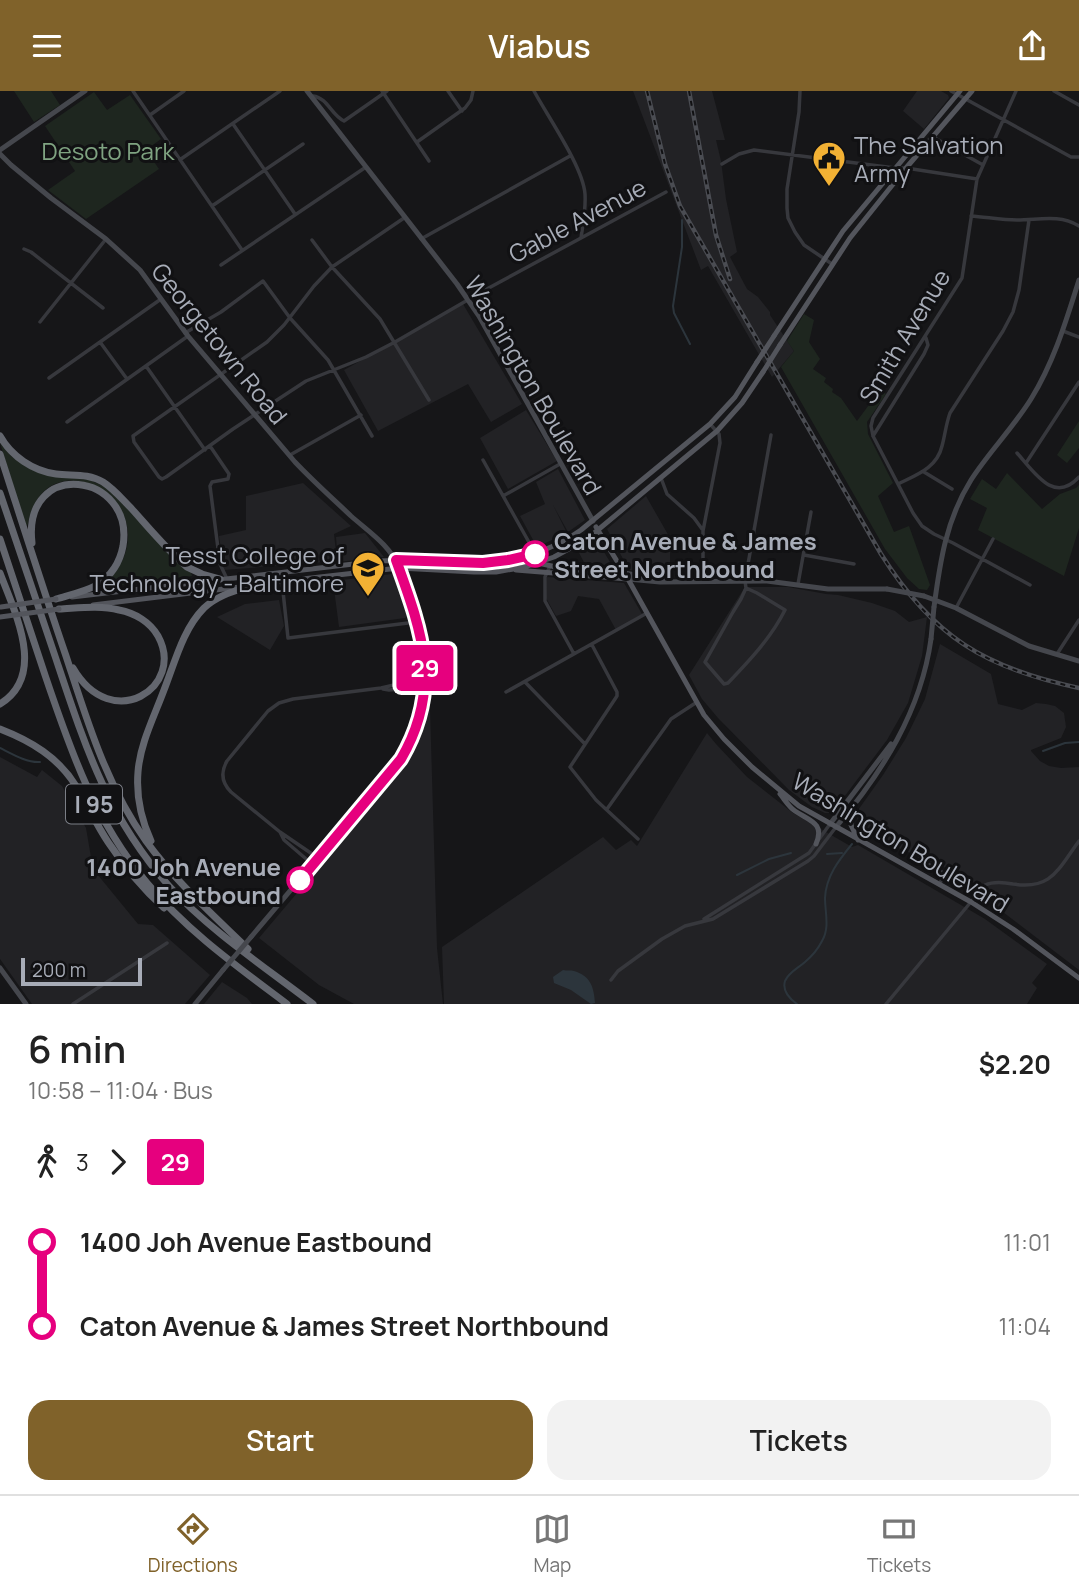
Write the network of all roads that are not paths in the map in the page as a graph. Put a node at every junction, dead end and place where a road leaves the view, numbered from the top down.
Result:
1 (85, 91) edge
2 (134, 91) edge
3 (184, 91) edge
4 (281, 91) edge
5 (448, 91) edge
6 (473, 91) edge
7 (534, 91) edge
8 (800, 91) edge
9 (972, 91) edge
10 (1016, 91) edge
11 (1054, 91) edge
12 (384, 92) edge
13 (956, 92) edge
14 (309, 93) edge
15 (965, 99) junction
16 (1079, 105) edge
17 (462, 111) junction
18 (150, 115) junction
19 (1003, 119) junction
20 (233, 124) junction
21 (933, 137) junction
22 (416, 142) junction
23 (303, 144) dead end
24 (0, 152) edge
25 (793, 154) junction
26 (570, 156) junction
27 (1079, 157) edge
28 (180, 160) junction
29 (429, 161) dead end
30 (722, 164) dead end
31 (983, 165) junction
32 (366, 167) junction
33 (895, 168) junction
34 (906, 168) junction
35 (264, 170) junction
36 (977, 179) junction
37 (666, 192) dead end
38 (211, 206) junction
39 (295, 214) junction
40 (971, 216) junction
41 (405, 218) junction
42 (1029, 220) junction
43 (1079, 226) edge
44 (581, 238) junction
45 (106, 239) junction
46 (421, 239) junction
47 (312, 240) dead end
48 (24, 249) dead end
49 (242, 250) junction
50 (824, 258) junction
51 (832, 264) junction
52 (221, 265) dead end
53 (332, 267) junction
54 (1079, 280) edge
55 (71, 284) junction
56 (161, 299) junction
57 (468, 300) junction
58 (103, 308) dead end
59 (290, 318) junction
60 (40, 322) dead end
61 (1063, 331) junction
62 (186, 334) junction
63 (1079, 337) edge
64 (925, 338) junction
65 (100, 342) junction
66 (395, 342) junction
67 (146, 366) junction
68 (334, 369) junction
69 (220, 374) junction
70 (49, 378) dead end
71 (127, 379) junction
72 (1079, 382) edge
73 (429, 400) dead end
74 (174, 406) junction
75 (255, 414) junction
76 (361, 415) junction
77 (66, 422) dead end
78 (710, 424) junction
79 (717, 431) junction
80 (771, 435) dead end
81 (0, 436) edge
82 (372, 436) dead end
83 (873, 436) junction
84 (210, 446) junction
85 (205, 450) junction
86 (1017, 453) dead end
87 (0, 454) edge
88 (290, 455) junction
89 (483, 460) dead end
90 (562, 463) junction
91 (1026, 463) junction
92 (923, 472) junction
93 (1079, 477) edge
94 (660, 478) junction
95 (898, 484) junction
96 (952, 489) dead end
97 (0, 493) edge
98 (503, 496) junction
99 (811, 512) dead end
100 (593, 521) junction
101 (598, 530) junction
102 (703, 531) junction
103 (0, 539) edge
104 (945, 539) junction
105 (993, 539) dead end
106 (535, 554) junction
107 (804, 555) junction
108 (982, 558) junction
109 (396, 560) junction
110 (538, 563) junction
111 (854, 564) dead end
112 (399, 568) junction
113 (548, 569) junction
114 (509, 570) junction
115 (37, 571) junction
116 (0, 573) edge
117 (624, 573) junction
118 (223, 579) junction
119 (628, 579) junction
120 (745, 581) junction
121 (282, 582) junction
122 (676, 582) junction
123 (703, 582) junction
124 (798, 584) junction
125 (253, 585) junction
126 (1030, 585) dead end
127 (746, 588) junction
128 (56, 599) junction
129 (935, 599) junction
130 (1, 607) edge
131 (956, 608) junction
132 (59, 609) junction
133 (647, 613) junction
134 (0, 617) edge
135 (1079, 620) edge
136 (416, 622) junction
137 (592, 645) junction
138 (63, 647) junction
139 (574, 654) junction
140 (1056, 656) junction
141 (1079, 661) edge
142 (525, 682) junction
143 (426, 683) junction
144 (506, 692) dead end
145 (696, 702) junction
146 (0, 704) edge
147 (0, 729) edge
148 (897, 737) junction
149 (585, 744) junction
150 (771, 784) junction
151 (853, 807) junction
152 (607, 810) junction
153 (833, 825) junction
154 (280, 832) junction
155 (638, 839) dead end
156 (858, 840) junction
157 (1079, 841) edge
158 (816, 845) junction
159 (318, 858) junction
160 (919, 859) dead end
161 (313, 865) junction
162 (170, 871) junction
163 (943, 875) junction
164 (950, 879) dead end
165 (940, 884) junction
166 (971, 902) junction
167 (703, 920) junction
168 (167, 943) dead end
169 (0, 968) edge
170 (242, 969) junction
171 (276, 976) junction
172 (1079, 978) edge
173 (611, 980) dead end
174 (26, 1004) edge
175 (74, 1004) edge
176 (195, 1004) edge
177 (287, 1004) edge
178 (313, 1004) edge
179 (886, 1004) edge

1 - 24 street
2 - 18 street
3 - 18 street
4 - 20 street
5 - 17 street
6 - 17 street
7 - 26 street
8 - 25 street
9 - 15 main road
10 - 19 street, Smith Avenue
11 - 16 street
12 - 14 street
12 - 22 street
13 - 15 street
13 - 33 main road
14 - 32 street, Washington Boulevard
15 - 19 street
15 - 21 main road
17 - 22 street
18 - 28 street
19 - 27 street
19 - 31 street, Smith Avenue
20 - 28 street
20 - 35 street
21 - 31 street
21 - 34 main road
22 - 29 street
23 - 35 street
24 - 45 street, Georgetown Road
25 - 30 street
25 - 33 street
25 - 50 street
26 - 44 street
26 - 46 street
28 - 38 street
31 - 36 street, Smith Avenue
32 - 39 street
32 - 41 street, Washington Boulevard
33 - 34 street
33 - 50 main road
34 - 36 street
34 - 51 main road
35 - 38 street
35 - 39 street
36 - 40 street, Smith Avenue
37 - 44 street, Gable Avenue
38 - 49 street
39 - 49 street
40 - 42 street
40 - 64 street, Smith Avenue
41 - 46 street, Washington Boulevard
41 - 53 street
42 - 43 street
42 - 92 street
44 - 57 street, Gable Avenue
45 - 55 street
45 - 56 street, Georgetown Road
46 - 57 street, Washington Boulevard
47 - 53 street
48 - 55 street
49 - 52 street
50 - 51 street
50 - 78 main road, bridge
51 - 79 main road, bridge
53 - 59 street
53 - 66 street
54 - 61 street
55 - 58 street
55 - 60 street
56 - 62 street, Georgetown Road
56 - 65 street
57 - 66 street, Gable Avenue
57 - 90 street, Washington Boulevard
59 - 62 street
59 - 68 street
59 - 69 street
61 - 63 street
61 - 104 street
62 - 67 street
62 - 69 street, Georgetown Road
64 - 83 street, Smith Avenue
64 - 83 street
65 - 70 street
65 - 71 street
66 - 68 street, Gable Avenue
66 - 73 street
67 - 71 street
67 - 74 street
68 - 75 street, Gable Avenue
68 - 76 street
69 - 74 street
69 - 75 street, Georgetown Road
71 - 77 street
72 - 91 street
74 - 85 street
74 - 85 street, Gable Avenue
75 - 84 street, Gable Avenue
75 - 88 street, Georgetown Road
76 - 82 street
76 - 88 street
78 - 79 street
78 - 100 main road
79 - 94 main road
79 - 102 street
80 - 120 street
81 - 118 highway
83 - 95 street, Smith Avenue
84 - 85 street, Gable Avenue
84 - 118 street
86 - 91 street
87 - 115 highway
88 - 109 street, Georgetown Road
89 - 98 street
90 - 98 street
90 - 100 street, Washington Boulevard
91 - 93 street
92 - 95 street
92 - 96 street
94 - 101 main road
94 - 102 street
95 - 104 street, Smith Avenue
97 - 171 highway, I 95
98 - 106 street
99 - 107 street
100 - 101 main road, Washington Boulevard
100 - 106 main road
101 - 110 main road
101 - 117 main road, Washington Boulevard
102 - 123 street
103 - 170 highway, I 95
104 - 108 street, Smith Avenue
104 - 129 street
105 - 108 street
106 - 109 main road
106 - 110 main road
107 - 111 street
107 - 124 street
108 - 126 street, Smith Avenue
108 - 131 street
109 - 112 street, Georgetown Road
109 - 118 main road
110 - 113 main road
110 - 114 main road
112 - 114 main road
112 - 121 main road
112 - 136 street, Georgetown Road
113 - 114 main road
113 - 117 main road
113 - 119 main road
113 - 139 street
115 - 128 highway
115 - 138 highway
116 - 146 highway
117 - 119 main road, Washington Boulevard
117 - 122 street
118 - 128 main road
119 - 122 street
119 - 133 main road, Washington Boulevard
120 - 123 street
120 - 124 street
120 - 127 street
121 - 125 main road
121 - 136 street
122 - 123 street
124 - 129 street, bridge
125 - 132 main road
125 - 162 highway
127 - 127 street
128 - 130 main road, bridge
129 - 131 street
129 - 148 street, bridge
131 - 140 street
132 - 134 main road, bridge
132 - 138 highway
133 - 137 street
133 - 145 main road, Washington Boulevard
135 - 140 street
136 - 143 street, Georgetown Road
137 - 139 street
137 - 149 street
138 - 162 highway
139 - 142 street
140 - 141 street
142 - 144 street
142 - 149 street
143 - 154 street
143 - 159 street, Georgetown Road
145 - 150 main road, Washington Boulevard
145 - 152 street
147 - 170 highway
148 - 151 street
148 - 153 street
149 - 152 street
150 - 153 main road, Washington Boulevard
150 - 158 main road
151 - 153 street
151 - 156 main road
152 - 155 street
153 - 156 main road, Washington Boulevard
153 - 158 street
153 - 167 street
154 - 159 street
154 - 161 street
156 - 165 main road, Washington Boulevard
157 - 166 street
158 - 167 street
159 - 161 street, Georgetown Road
160 - 163 street
161 - 176 street, Georgetown Road, bridge
162 - 171 highway
163 - 164 street
163 - 165 street
165 - 166 main road, Washington Boulevard
166 - 172 main road, Washington Boulevard
166 - 179 street
167 - 173 street
168 - 175 street
169 - 174 street
170 - 177 highway, I 95
171 - 178 highway, I 95

